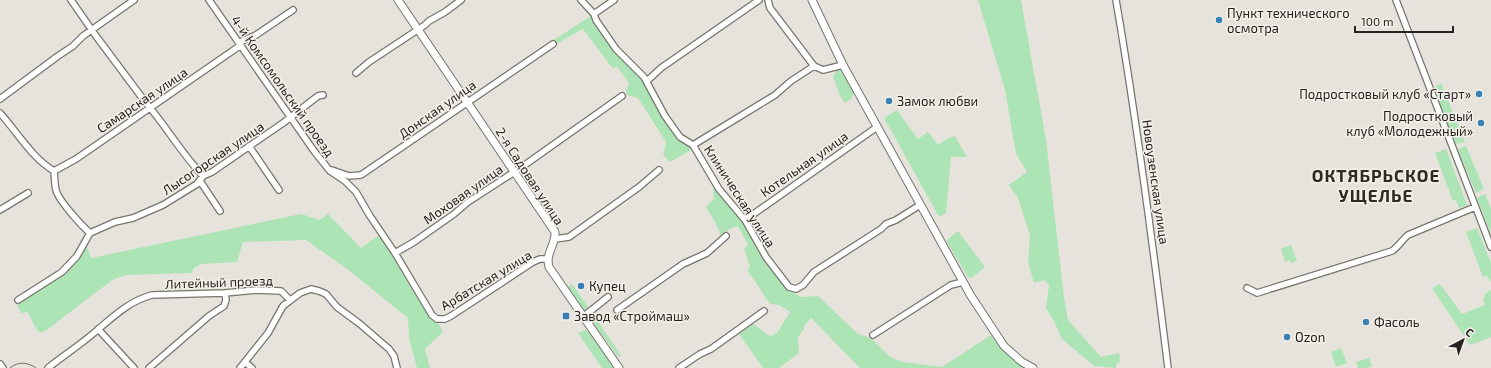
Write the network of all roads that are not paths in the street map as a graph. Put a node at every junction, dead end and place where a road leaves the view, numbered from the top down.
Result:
1 (71, 0) edge
2 (134, 0) edge
3 (209, 0) edge
4 (398, 0) edge
5 (461, 0) edge
6 (581, 0) edge
7 (614, 0) edge
8 (759, 0) edge
9 (812, 0) edge
10 (1116, 0) edge
11 (1396, 0) edge
12 (766, 1) edge
13 (293, 10) dead end
14 (594, 14) junction
15 (92, 30) junction
16 (418, 30) junction
17 (240, 44) junction
18 (553, 44) dead end
19 (843, 64) junction
20 (814, 66) junction
21 (356, 73) dead end
22 (647, 81) junction
23 (323, 96) dead end
24 (622, 96) dead end
25 (0, 99) edge
26 (467, 102) junction
27 (150, 107) junction
28 (0, 113) edge
29 (290, 118) junction
30 (877, 127) junction
31 (693, 145) junction
32 (249, 146) junction
33 (659, 170) dead end
34 (54, 171) junction
35 (330, 171) junction
36 (514, 171) junction
37 (202, 179) junction
38 (280, 190) dead end
39 (28, 193) dead end
40 (920, 205) junction
41 (1475, 207) junction
42 (0, 210) edge
43 (220, 211) dead end
44 (744, 220) junction
45 (90, 233) junction
46 (726, 236) dead end
47 (555, 239) junction
48 (1491, 247) edge
49 (395, 252) junction
50 (547, 260) junction
51 (963, 282) junction
52 (1247, 288) dead end
53 (226, 293) junction
54 (608, 297) dead end
55 (18, 300) dead end
56 (290, 300) junction
57 (617, 310) dead end
58 (764, 311) dead end
59 (584, 316) junction
60 (437, 319) joint
61 (98, 329) junction
62 (873, 335) dead end
63 (244, 362) junction
64 (0, 364) edge
65 (3, 368) edge
66 (48, 368) edge
67 (134, 368) edge
68 (149, 368) edge
69 (240, 368) edge
70 (252, 368) edge
71 (397, 368) edge
72 (619, 368) edge
73 (679, 368) edge
74 (1033, 368) edge
75 (1168, 368) edge

1 - 15 street
2 - 15 street
3 - 17 street, 4-й Комсомольский проезд
4 - 16 street, 2-я Садовая улица
5 - 16 street
6 - 14 street, Клиническая улица
7 - 14 street
8 - 22 street
9 - 19 street
10 - 75 street, Новоузенская улица
11 - 41 street
12 - 20 street
13 - 17 street, Самарская улица
14 - 22 street, Клиническая улица
15 - 25 street
15 - 27 street
16 - 21 street
16 - 26 street, 2-я Садовая улица
17 - 27 street, Самарская улица
17 - 29 street, 4-й Комсомольский проезд
18 - 26 street, Донская улица
19 - 20 street
19 - 30 street
20 - 31 street
22 - 31 street, Клиническая улица
23 - 29 street, Лысогорская улица
24 - 36 street, Моховая улица
26 - 35 street, Донская улица
26 - 36 street, 2-я Садовая улица
27 - 34 street, Самарская улица
27 - 37 street
28 - 34 street
29 - 32 street, Лысогорская улица
29 - 35 street, 4-й Комсомольский проезд
30 - 40 street
30 - 44 street, Котельная улица
31 - 44 street, Клиническая улица
32 - 37 street, Лысогорская улица
32 - 38 street
33 - 47 street
34 - 45 street
35 - 49 street, 4-й Комсомольский проезд
36 - 47 street, 2-я Садовая улица
36 - 49 street, Моховая улица
37 - 43 street
37 - 45 street, Лысогорская улица
39 - 42 street
40 - 44 street, Клиническая улица
40 - 51 street
41 - 48 street
41 - 52 street
45 - 55 street
46 - 57 street
47 - 50 street, 2-я Садовая улица
49 - 60 street, 4-й Комсомольский проезд
50 - 59 street
50 - 60 street, Арбатская улица
51 - 62 street
51 - 74 street
53 - 56 street, Литейный проезд
53 - 61 street, Литейный проезд
53 - 68 street
54 - 59 street
56 - 63 street
56 - 71 street
58 - 73 street
59 - 72 street
61 - 66 street, Литейный проезд
61 - 67 street
63 - 69 street
63 - 70 street
64 - 65 street

